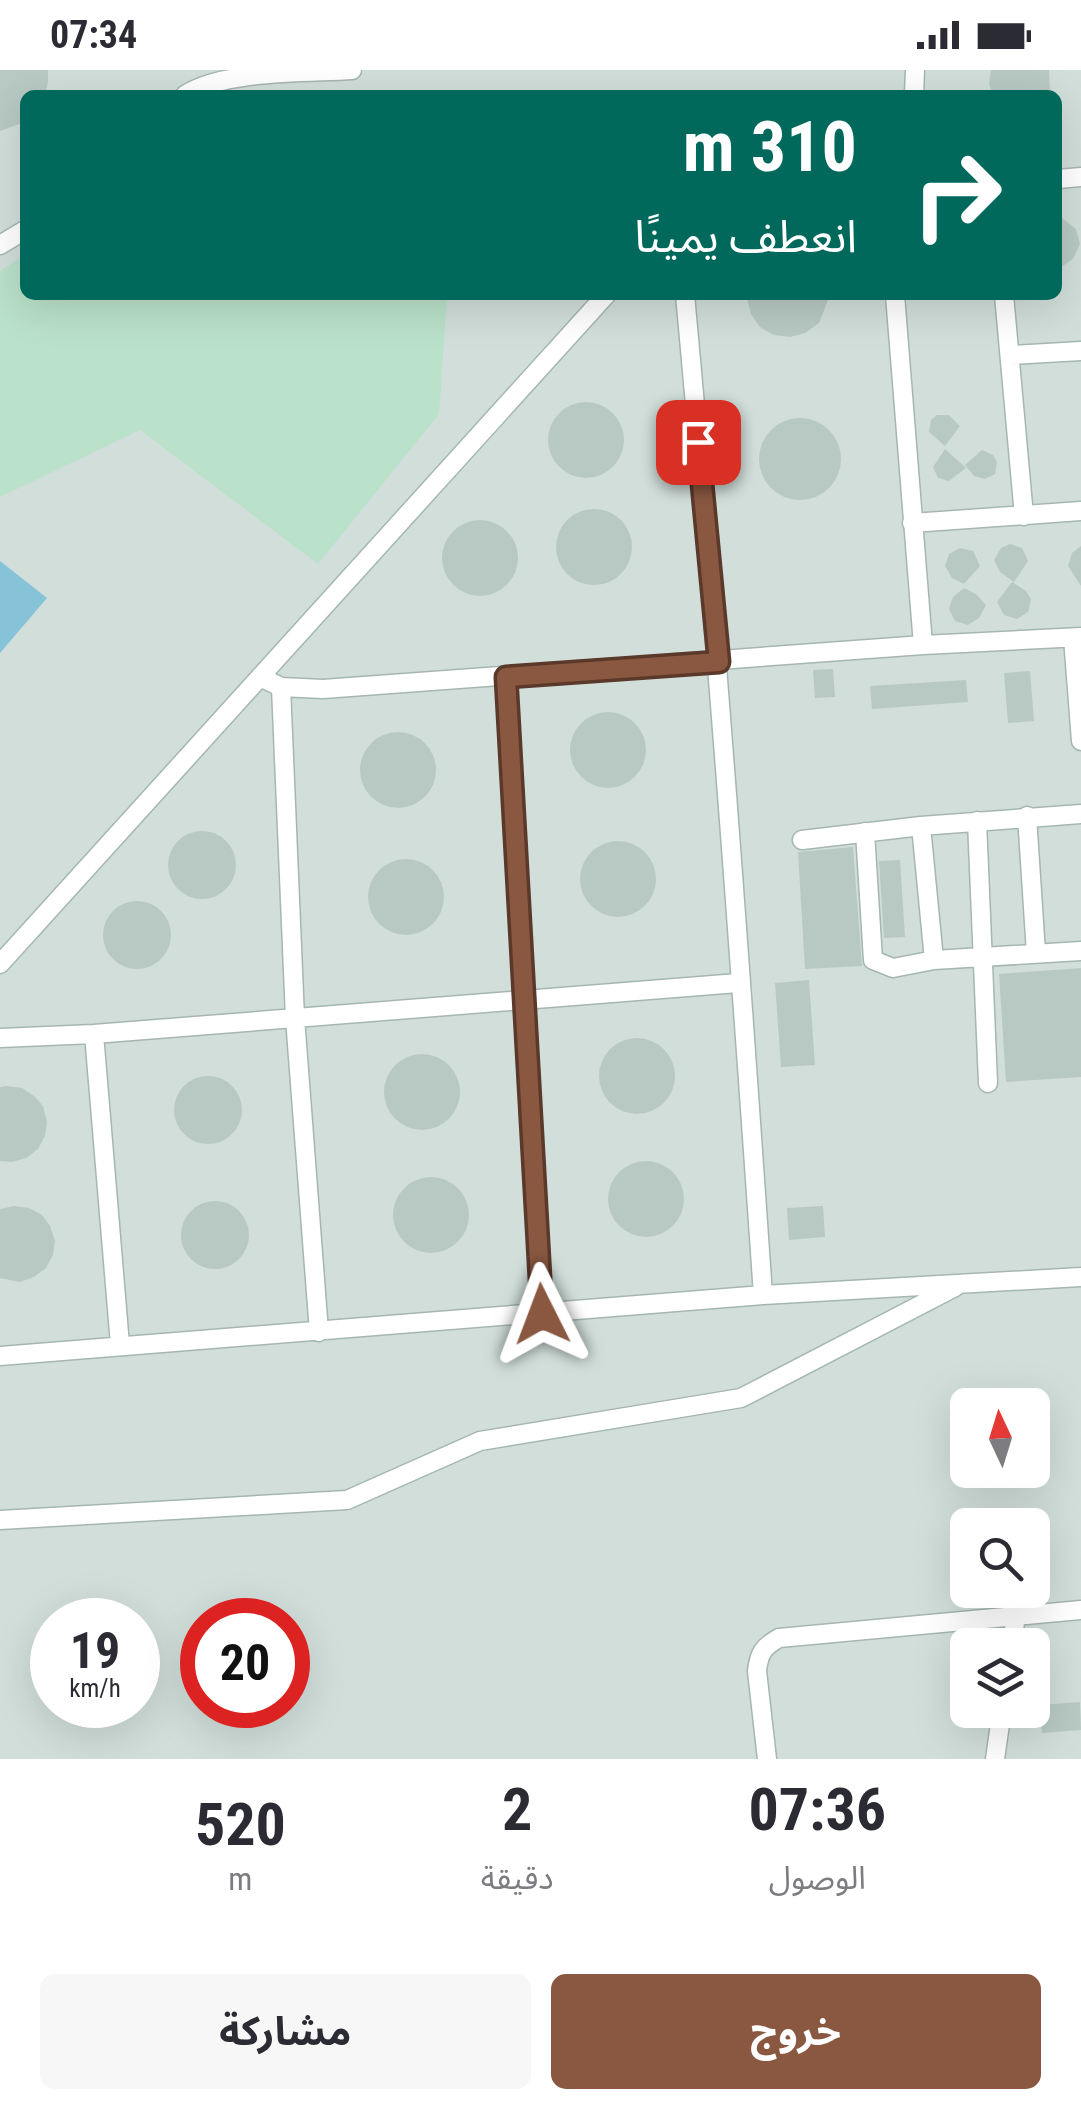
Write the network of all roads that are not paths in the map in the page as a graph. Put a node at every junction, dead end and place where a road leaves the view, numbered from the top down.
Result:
1 (352, 70) edge
2 (193, 90) edge
3 (601, 300) edge
4 (685, 300) edge
5 (894, 300) edge
6 (1005, 300) edge
7 (1081, 351) edge
8 (1012, 356) junction
9 (1081, 512) edge
10 (1024, 516) junction
11 (912, 522) junction
12 (1077, 637) edge
13 (923, 645) junction
14 (719, 662) junction
15 (260, 677) junction
16 (506, 677) junction
17 (281, 687) junction
18 (1081, 741) edge
19 (1081, 814) edge
20 (1027, 816) junction
21 (978, 821) junction
22 (921, 826) junction
23 (865, 832) junction
24 (802, 840) dead end
25 (1081, 951) edge
26 (1036, 953) junction
27 (985, 957) junction
28 (934, 960) junction
29 (0, 964) edge
30 (738, 982) junction
31 (524, 997) junction
32 (295, 1018) junction
33 (94, 1034) junction
34 (0, 1038) edge
35 (988, 1083) dead end
36 (1081, 1278) edge
37 (960, 1284) junction
38 (763, 1295) junction
39 (542, 1314) junction
40 (319, 1332) junction
41 (120, 1346) junction
42 (0, 1356) edge
43 (0, 1520) edge
44 (1081, 1610) edge
45 (1016, 1615) junction
46 (1014, 1628) edge
47 (999, 1728) edge
48 (767, 1759) edge
49 (995, 1759) edge

1 - 2 street
3 - 15 street
4 - 14 street
5 - 11 street
6 - 8 street
7 - 8 street
8 - 10 street
9 - 10 street
10 - 11 street
11 - 13 street
12 - 13 street
12 - 18 street
13 - 14 street
14 - 16 street
14 - 30 street
15 - 17 street
15 - 29 street
16 - 17 street
16 - 31 street
17 - 32 street
19 - 20 street
20 - 21 street
20 - 26 street
21 - 22 street
21 - 27 street
22 - 23 street
22 - 28 street
23 - 24 street
23 - 28 street
25 - 26 street
26 - 27 street
27 - 28 street
27 - 35 street
30 - 31 street
30 - 38 street
31 - 32 street
31 - 39 street
32 - 33 street
32 - 40 street
33 - 34 street
33 - 41 street
36 - 37 street
37 - 38 street
37 - 43 street
38 - 39 street
39 - 40 street
40 - 41 street
41 - 42 street
44 - 45 street
45 - 46 street
45 - 48 street
47 - 49 street

